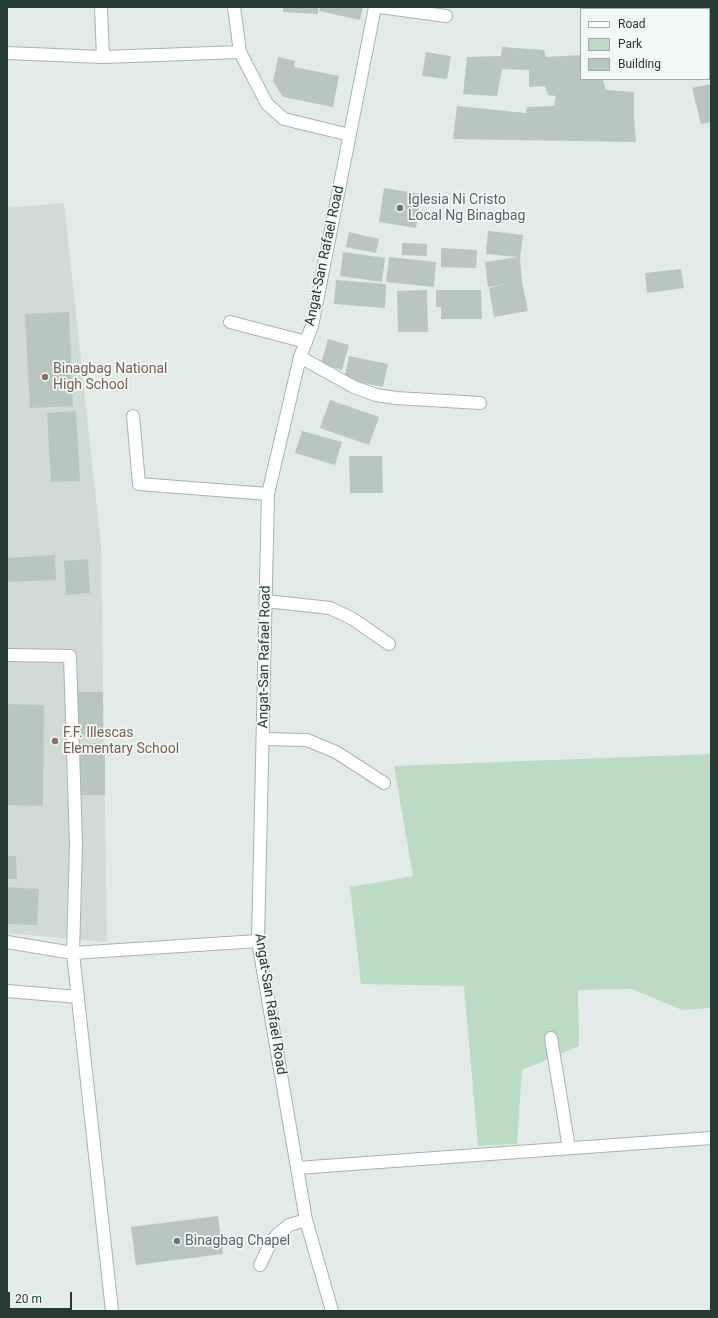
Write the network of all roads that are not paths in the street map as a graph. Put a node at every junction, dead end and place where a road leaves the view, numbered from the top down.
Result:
1 (101, 7) edge
2 (234, 7) edge
3 (374, 7) edge
4 (380, 7) edge
5 (446, 16) dead end
6 (240, 52) junction
7 (7, 53) edge
8 (104, 57) junction
9 (350, 135) junction
10 (230, 322) dead end
11 (306, 342) junction
12 (300, 357) junction
13 (480, 403) dead end
14 (133, 416) dead end
15 (268, 494) junction
16 (266, 600) junction
17 (390, 644) dead end
18 (7, 655) edge
19 (263, 739) junction
20 (384, 783) dead end
21 (258, 941) junction
22 (7, 942) edge
23 (73, 953) junction
24 (7, 991) edge
25 (78, 997) junction
26 (552, 1038) dead end
27 (711, 1138) edge
28 (569, 1148) junction
29 (298, 1168) junction
30 (306, 1220) junction
31 (260, 1265) dead end
32 (112, 1311) edge
33 (332, 1311) edge

1 - 8 street
2 - 6 street
3 - 9 street, Angat-San Rafael Road
4 - 5 street
6 - 8 street
6 - 9 street
7 - 8 street
9 - 11 street, Angat-San Rafael Road
10 - 11 street
11 - 12 street, Angat-San Rafael Road
12 - 13 street
12 - 15 street, Angat-San Rafael Road
14 - 15 street
15 - 16 street, Angat-San Rafael Road
16 - 17 street
16 - 19 street, Angat-San Rafael Road
18 - 23 street
19 - 20 street
19 - 21 street, Angat-San Rafael Road
21 - 23 street
21 - 29 street, Angat-San Rafael Road
22 - 23 street
23 - 25 street
24 - 25 street
25 - 32 street
26 - 28 street
27 - 28 street
28 - 29 street
29 - 30 street, Angat-San Rafael Road
30 - 31 street
30 - 33 street, Angat-San Rafael Road

